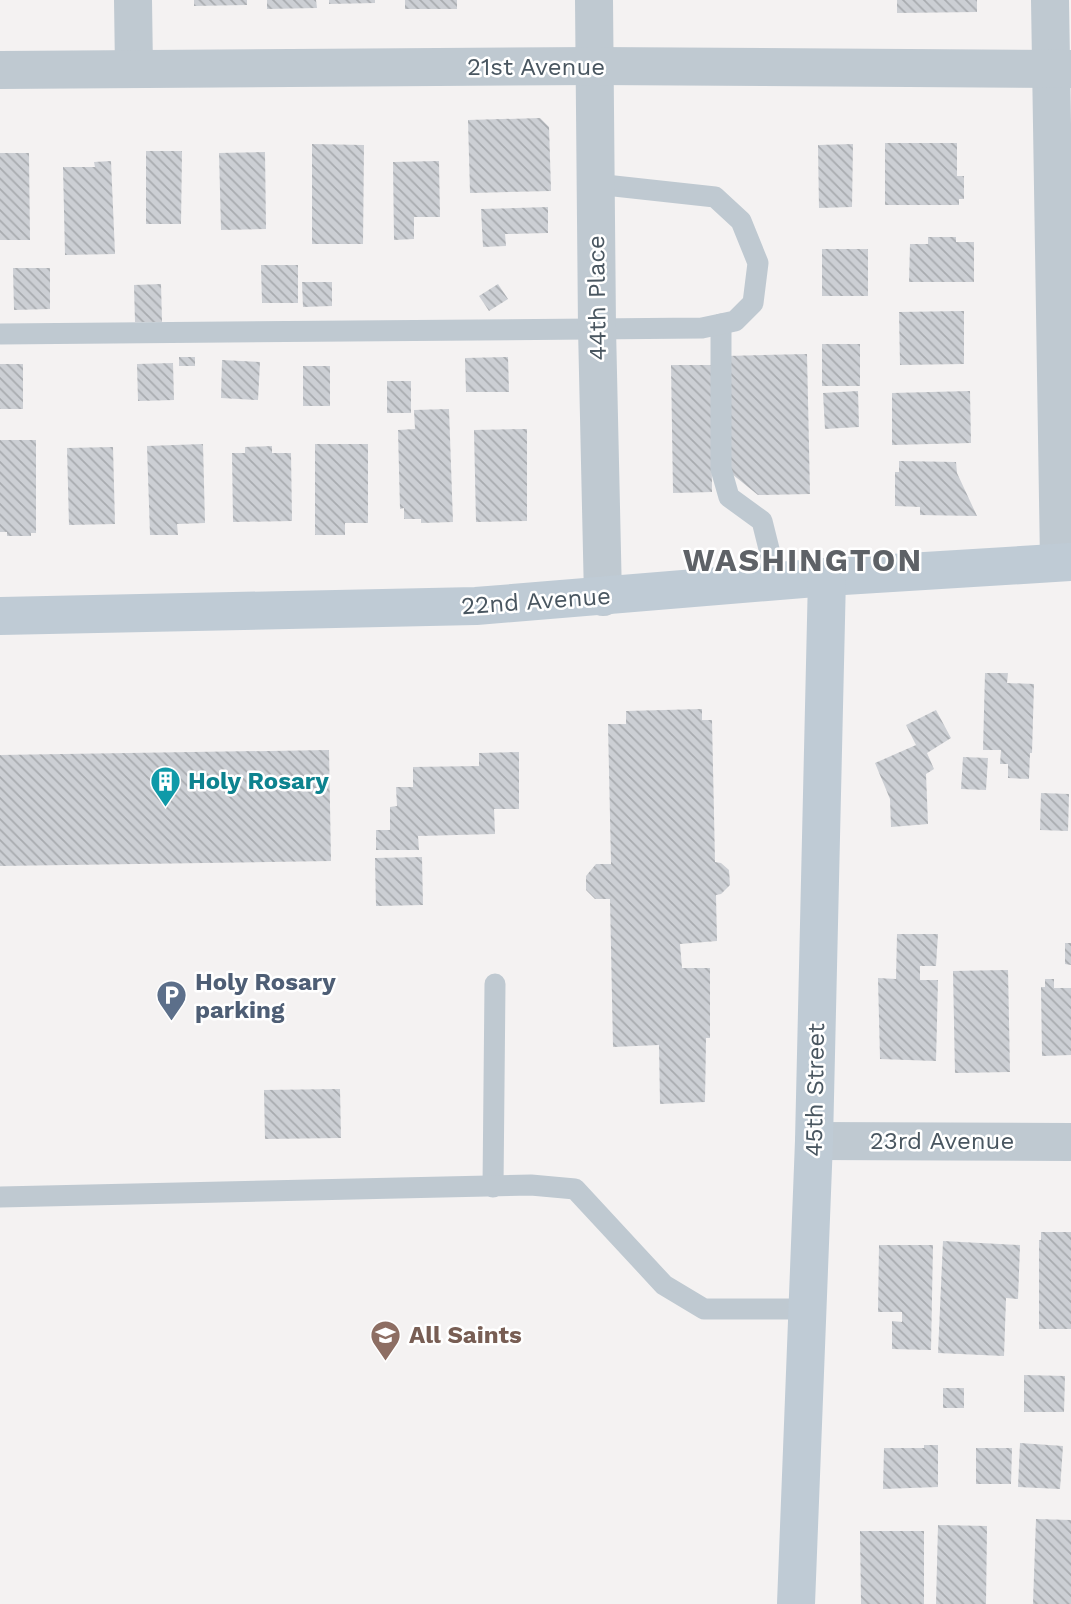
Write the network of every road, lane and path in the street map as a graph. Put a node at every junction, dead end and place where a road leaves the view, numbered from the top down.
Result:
1 (133, 0) edge
2 (594, 0) edge
3 (1050, 0) edge
4 (595, 66) junction
5 (0, 69) edge
6 (134, 69) junction
7 (1061, 69) edge
8 (596, 184) junction
9 (721, 324) junction
10 (597, 328) junction
11 (0, 334) edge
12 (1065, 561) edge
13 (827, 577) junction
14 (777, 581) junction
15 (603, 597) junction
16 (0, 617) edge
17 (495, 984) dead end
18 (814, 1141) junction
19 (1071, 1142) edge
20 (493, 1187) junction
21 (0, 1197) edge
22 (808, 1309) junction
23 (796, 1604) edge

1 - 6 street
2 - 4 street, 44th Place
3 - 7 street
4 - 6 street, 21st Avenue
4 - 7 street, 21st Avenue
4 - 8 street, 44th Place
5 - 6 street, 21st Avenue
7 - 12 street
8 - 9 lane
8 - 10 street, 44th Place
9 - 10 lane
9 - 14 lane
10 - 11 lane
10 - 15 street, 44th Place
12 - 13 street, 22nd Avenue
13 - 14 street, 22nd Avenue
13 - 18 street, 45th Street
14 - 15 street, 22nd Avenue
15 - 16 street, 22nd Avenue
17 - 20 lane
18 - 19 street, 23rd Avenue
18 - 22 street, 45th Street
20 - 21 lane
20 - 22 lane
22 - 23 street, 45th Street

